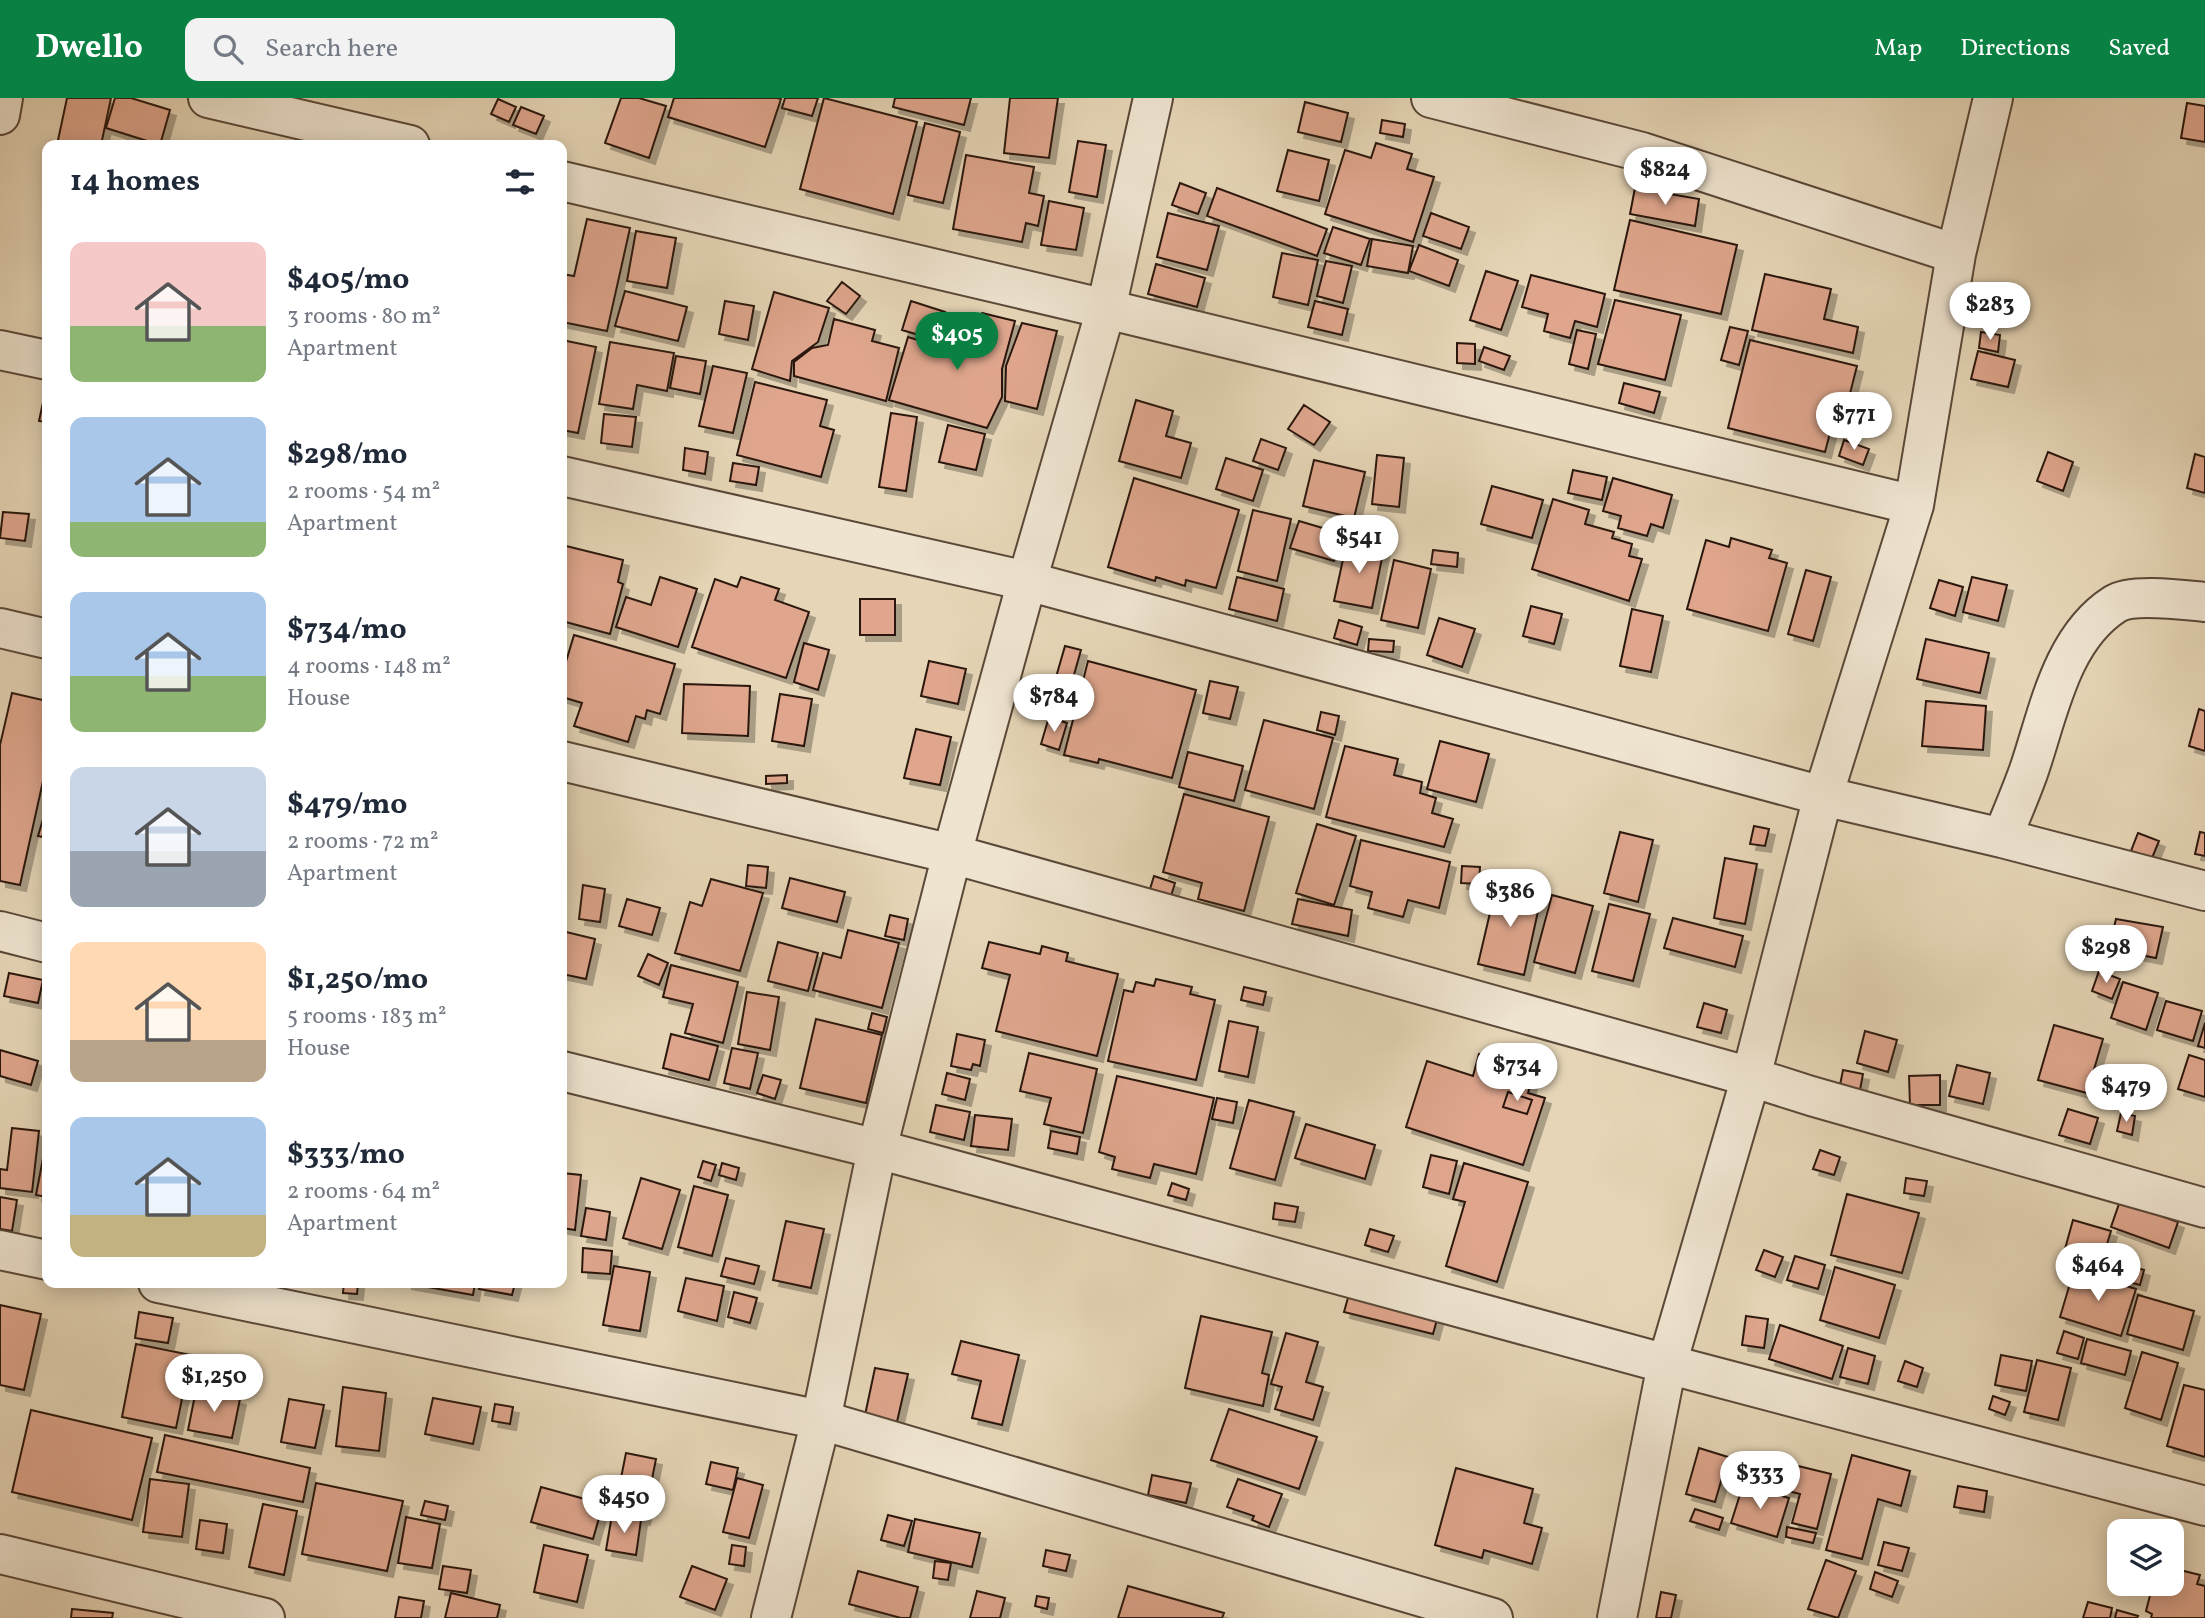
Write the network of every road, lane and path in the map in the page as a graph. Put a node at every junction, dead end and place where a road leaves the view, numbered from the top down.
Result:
1 (3, 98) edge
2 (208, 98) edge
3 (1153, 98) edge
4 (1431, 98) edge
5 (1993, 98) edge
6 (0, 115) edge
7 (389, 140) edge
8 (567, 182) edge
9 (1956, 254) junction
10 (1106, 309) junction
11 (0, 350) edge
12 (42, 359) edge
13 (567, 477) edge
14 (1914, 505) junction
15 (1027, 581) junction
16 (2205, 602) edge
17 (0, 628) edge
18 (42, 638) edge
19 (567, 762) edge
20 (1823, 796) junction
21 (2003, 838) junction
22 (953, 854) junction
23 (2205, 891) edge
24 (0, 931) edge
25 (42, 942) edge
26 (567, 1072) edge
27 (1751, 1077) junction
28 (877, 1149) junction
29 (2205, 1208) edge
30 (0, 1250) edge
31 (42, 1259) edge
32 (182, 1288) edge
33 (1667, 1364) junction
34 (821, 1420) junction
35 (2205, 1506) edge
36 (0, 1554) edge
37 (265, 1618) edge
38 (771, 1618) edge
39 (1493, 1618) edge
40 (1617, 1618) edge

1 - 6 street
2 - 7 street
3 - 10 street
4 - 9 street
5 - 9 street
8 - 10 street
9 - 14 street
10 - 14 street
10 - 15 street
11 - 12 street
13 - 15 street
14 - 20 street
15 - 20 street
15 - 22 street
16 - 21 street
17 - 18 street
19 - 22 street
20 - 21 street
20 - 27 street
21 - 23 street
22 - 27 street
22 - 28 street
24 - 25 street
26 - 28 street
27 - 29 street
27 - 33 street
28 - 33 street
28 - 34 street
30 - 31 street
32 - 34 street
33 - 35 street
33 - 40 street
34 - 38 street
34 - 39 street
36 - 37 street

